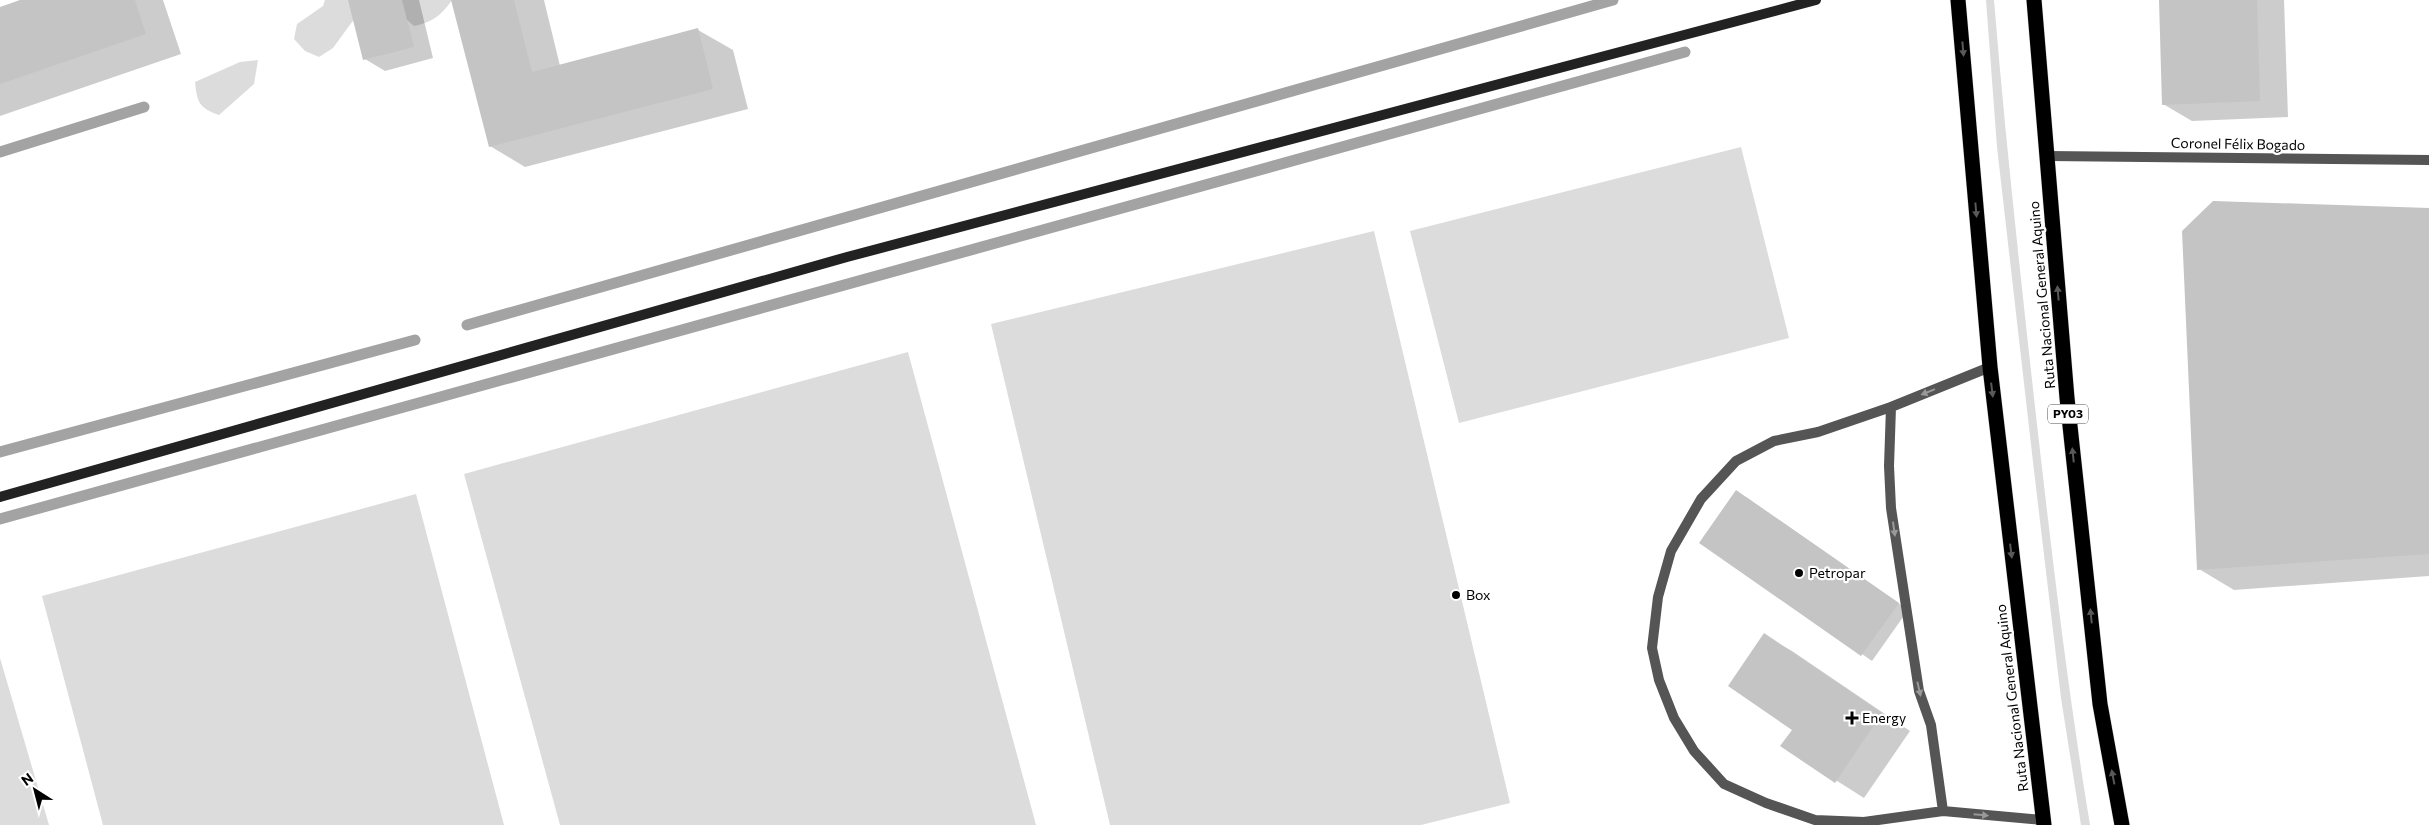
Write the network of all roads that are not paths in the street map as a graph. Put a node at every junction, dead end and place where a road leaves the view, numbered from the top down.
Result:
1 (1816, 0) edge
2 (1958, 0) edge
3 (2034, 0) edge
4 (2048, 156) junction
5 (2429, 160) edge
6 (1990, 366) junction
7 (1891, 407) junction
8 (0, 497) edge
9 (1943, 811) junction
10 (2044, 822) edge
11 (2122, 825) edge

1 - 8 street
2 -> 6 highway, Ruta Nacional General Aquino
3 - 4 highway, Ruta Nacional General Aquino / PY03
4 - 5 street, Coronel Félix Bogado
11 -> 4 highway, Ruta Nacional General Aquino / PY03
6 -> 7 street
6 -> 10 highway, Ruta Nacional General Aquino
7 -> 9 street
7 - 9 street
9 -> 10 street

